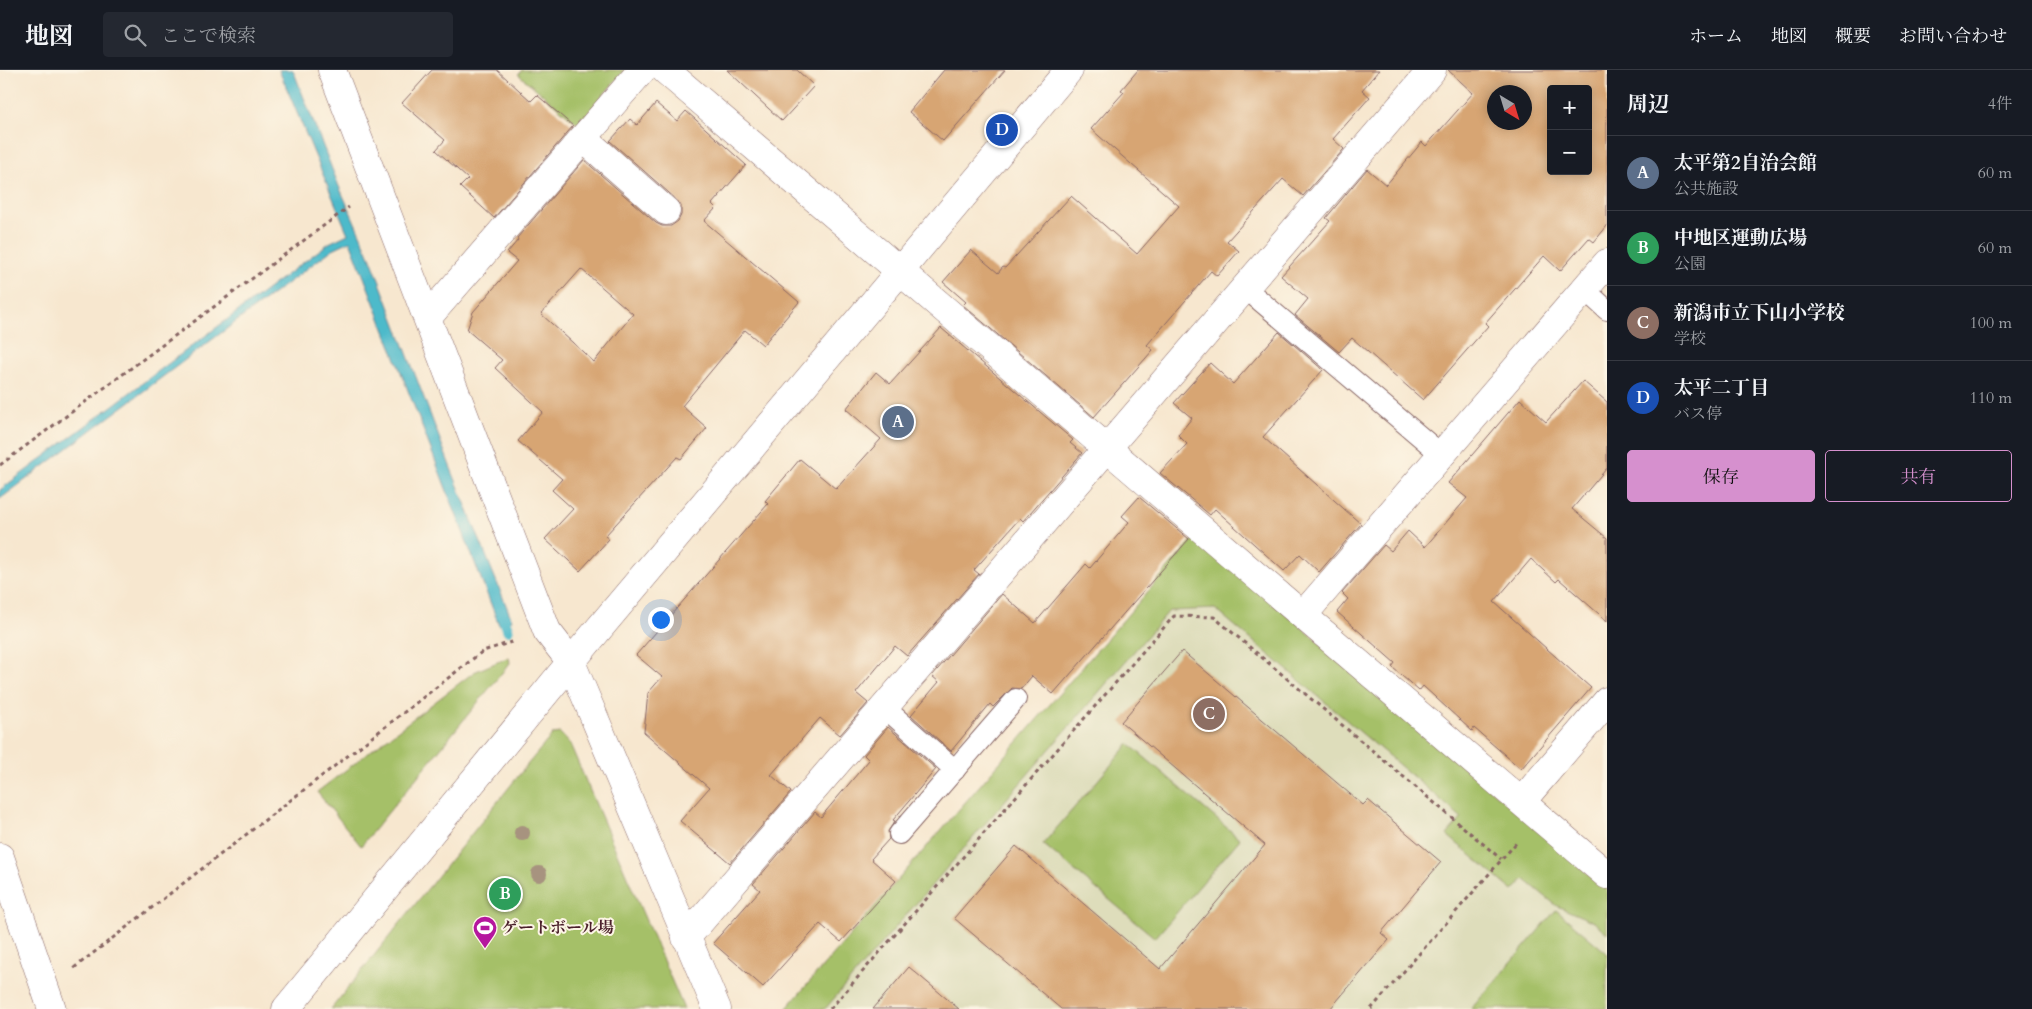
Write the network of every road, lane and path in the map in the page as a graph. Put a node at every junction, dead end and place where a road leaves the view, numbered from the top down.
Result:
1 (332, 70) edge
2 (642, 70) edge
3 (665, 70) edge
4 (1069, 70) edge
5 (1432, 70) edge
6 (584, 139) junction
7 (376, 188) junction
8 (666, 211) dead end
9 (1607, 263) edge
10 (898, 271) junction
11 (1245, 288) junction
12 (1584, 290) junction
13 (1607, 310) edge
14 (428, 317) junction
15 (1108, 448) junction
16 (1442, 455) junction
17 (0, 465) edge
18 (1303, 615) junction
19 (546, 631) junction
20 (571, 662) junction
21 (1016, 699) dead end
22 (1607, 701) edge
23 (884, 708) junction
24 (955, 770) junction
25 (1522, 801) junction
26 (899, 834) dead end
27 (0, 857) edge
28 (1607, 875) edge
29 (686, 938) junction
30 (49, 1000) edge
31 (286, 1009) edge
32 (717, 1009) edge
33 (830, 1009) edge
34 (1371, 1009) edge

1 - 7 street
2 - 6 street
3 - 10 street
4 - 10 street
5 - 11 street
6 - 8 street
6 - 14 street
7 - 14 street
7 - 17 path
9 - 12 street
10 - 15 street
10 - 20 street
11 - 15 street
11 - 16 lane
12 - 13 lane
12 - 16 street
14 - 19 street
15 - 18 street
15 - 23 street
16 - 18 street
18 - 25 street
19 - 20 street
19 - 30 path
20 - 29 street
20 - 31 street
21 - 24 lane
22 - 25 street
23 - 24 lane
23 - 29 street
24 - 26 lane
25 - 28 street
27 - 30 street
29 - 32 street
33 - 34 path

